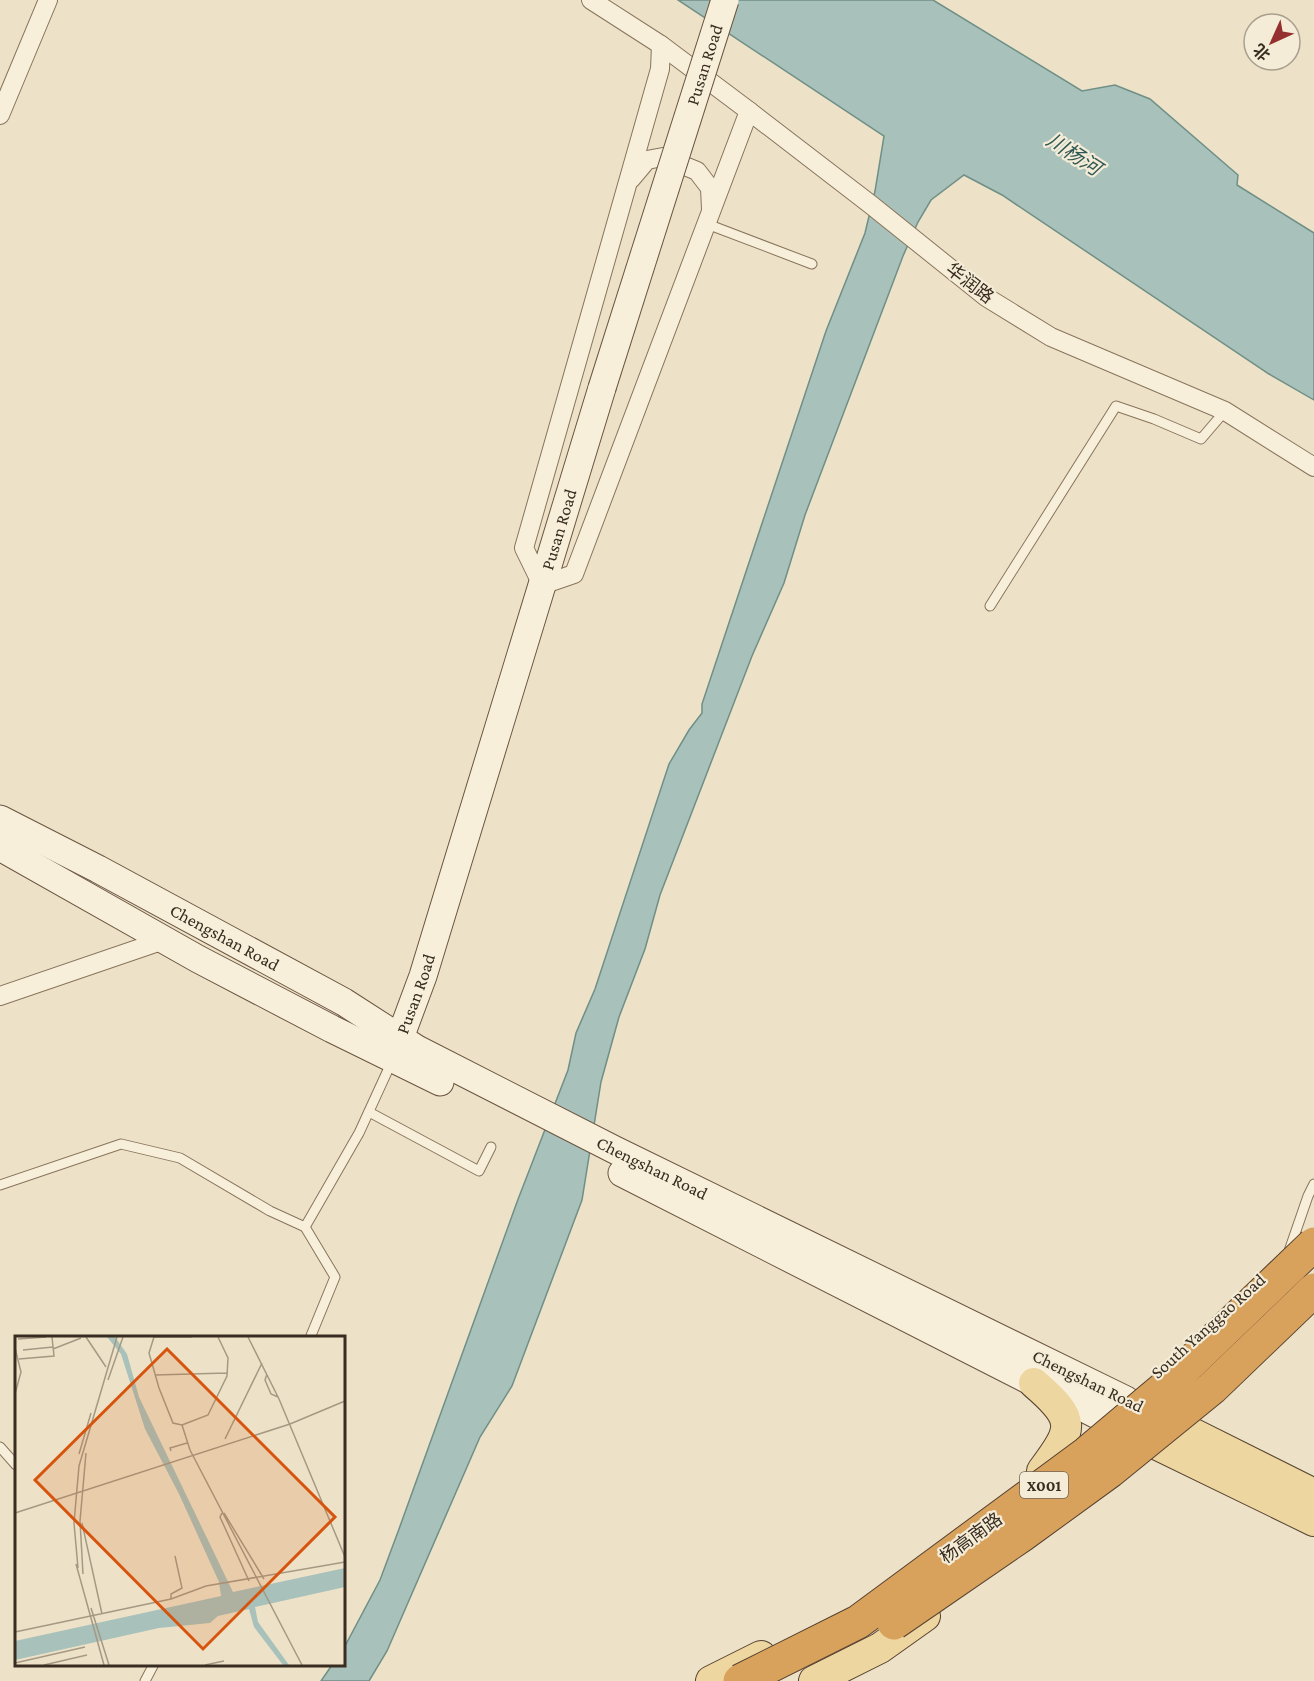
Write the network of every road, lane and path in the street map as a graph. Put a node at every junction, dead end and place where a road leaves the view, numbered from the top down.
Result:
1 (48, 0) edge
2 (591, 0) edge
3 (725, 0) edge
4 (661, 45) junction
5 (749, 111) junction
6 (1, 112) edge
7 (627, 183) junction
8 (709, 217) junction
9 (812, 264) dead end
10 (1225, 411) junction
11 (1314, 467) edge
12 (542, 585) junction
13 (990, 606) dead end
14 (0, 819) edge
15 (0, 847) edge
16 (164, 940) junction
17 (0, 996) edge
18 (397, 1048) junction
19 (369, 1112) junction
20 (491, 1147) dead end
21 (612, 1158) junction
22 (1314, 1184) edge
23 (0, 1185) edge
24 (1314, 1225) edge
25 (305, 1227) junction
26 (1302, 1247) edge
27 (1314, 1290) edge
28 (1314, 1307) edge
29 (311, 1336) edge
30 (1034, 1383) junction
31 (1116, 1409) junction
32 (1173, 1439) junction
33 (0, 1447) edge
34 (15, 1463) edge
35 (1042, 1472) junction
36 (1314, 1494) edge
37 (1314, 1521) edge
38 (153, 1666) edge
39 (145, 1681) edge
40 (711, 1681) edge
41 (741, 1681) edge
42 (790, 1681) edge
43 (814, 1681) edge

1 - 6 street
2 - 4 street, 华润路
3 - 12 main road, Pusan Road, bridge
4 - 5 street, 华润路
4 - 7 street
5 - 8 street
5 - 10 street, 华润路
7 - 8 street
7 - 12 street
8 - 9 lane
8 - 12 street
10 - 11 street, 华润路
10 - 13 lane
12 - 18 main road, Pusan Road
14 - 18 main road, Chengshan Road
15 - 16 main road, Chengshan Road
16 - 17 street
16 - 18 main road, Chengshan Road
18 - 19 lane
18 - 21 main road, Chengshan Road
19 - 20 lane
19 - 25 lane
21 - 30 main road, Chengshan Road
21 - 31 main road, Chengshan Road
22 - 26 lane, 杨高南路
23 - 25 lane
24 - 26 main road, South Yanggao Road / X001
25 - 29 lane
26 - 31 main road, South Yanggao Road / X001
26 - 41 highway, 杨高南路 / X001, bridge
27 - 42 highway, 杨高南路 / X001, bridge
28 - 32 main road, X001
30 - 31 main road, Chengshan Road
30 - 35 main road
31 - 32 main road, Chengshan Road
31 - 35 main road, South Yanggao Road
32 - 36 main road, Chengshan Road
32 - 37 main road, Chengshan Road
32 - 43 main road, X001
33 - 34 lane
35 - 40 main road, South Yanggao Road / X001
38 - 39 lane

